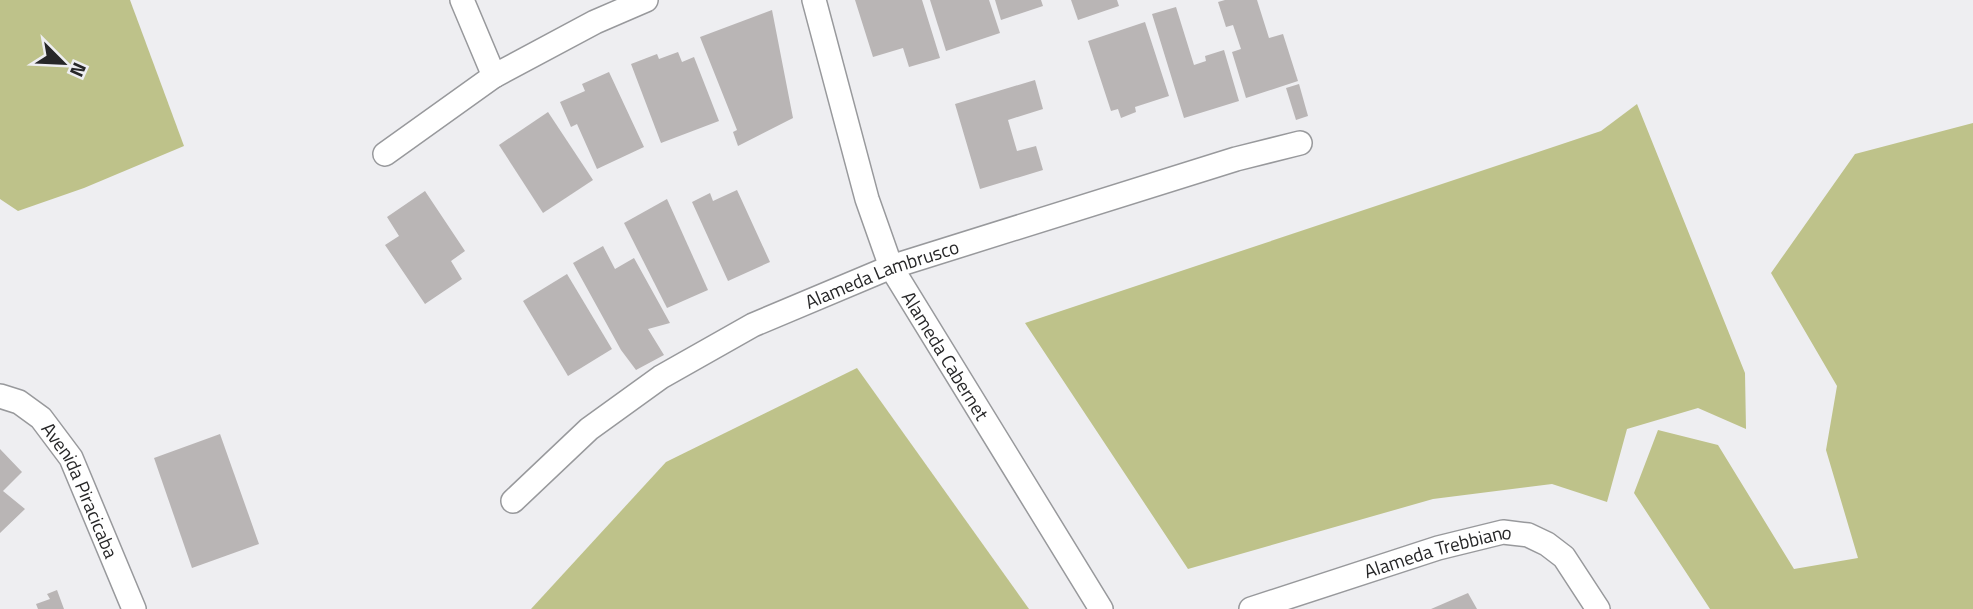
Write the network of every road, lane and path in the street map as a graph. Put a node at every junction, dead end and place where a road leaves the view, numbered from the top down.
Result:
1 (462, 0) edge
2 (646, 0) edge
3 (814, 0) edge
4 (494, 76) junction
5 (1300, 143) dead end
6 (385, 153) dead end
7 (891, 267) junction
8 (0, 396) edge
9 (513, 501) dead end
10 (134, 609) edge
11 (1101, 609) edge
12 (1251, 609) edge
13 (1598, 609) edge

1 - 4 street
2 - 4 street
3 - 7 street, Alameda Cabernet
4 - 6 street
5 - 7 street, Alameda Lambrusco
7 - 9 street, Alameda Lambrusco
7 - 11 street, Alameda Cabernet
8 - 10 street, Avenida Piracicaba
12 - 13 street, Alameda Trebbiano

